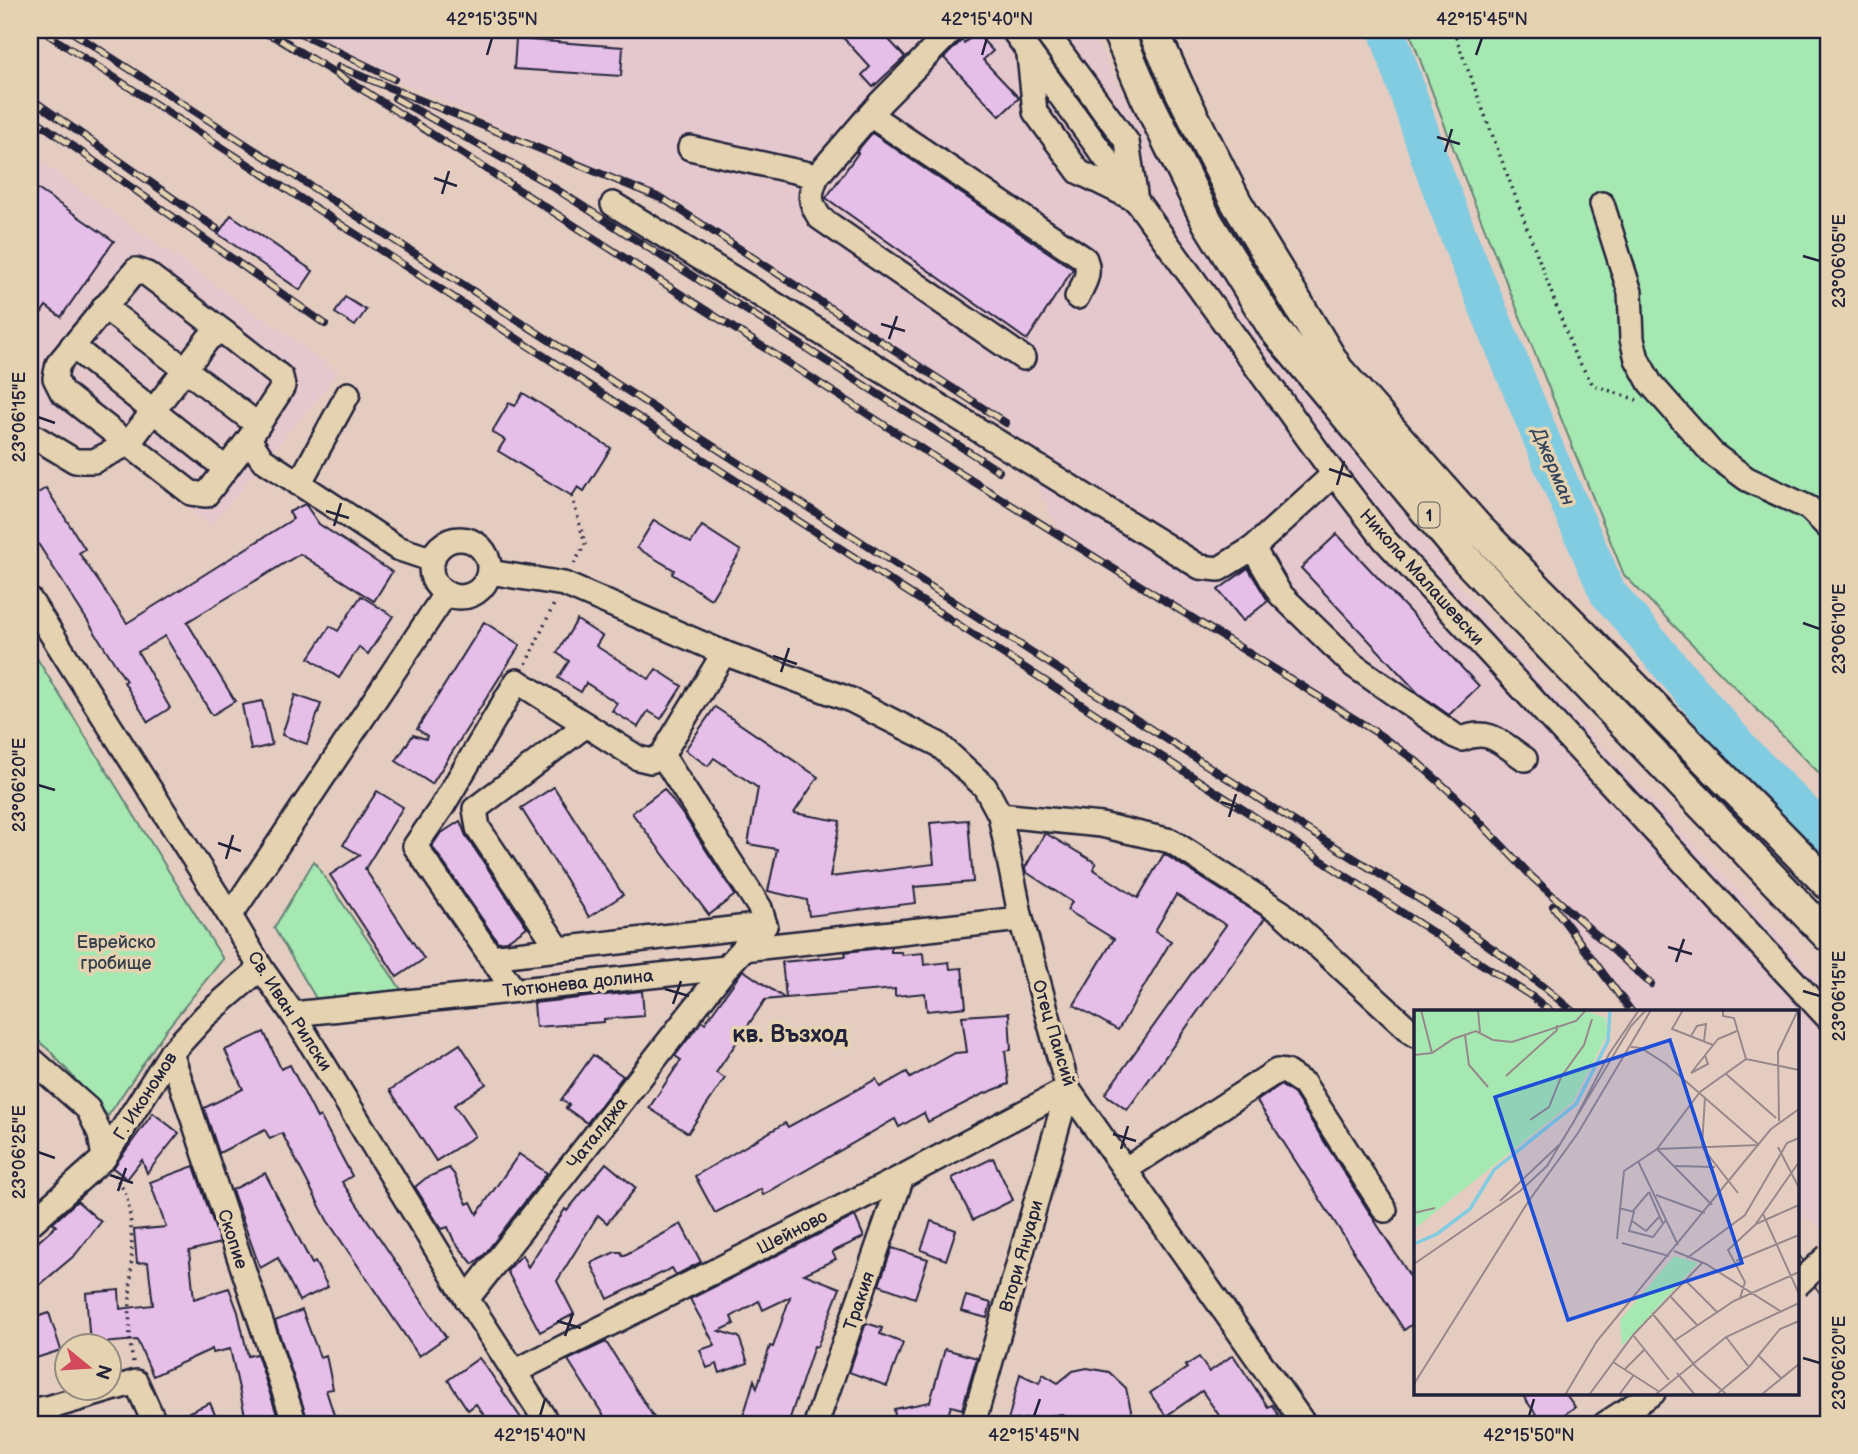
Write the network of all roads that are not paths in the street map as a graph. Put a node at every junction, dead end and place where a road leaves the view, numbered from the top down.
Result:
1 (952, 30) edge
2 (1013, 30) edge
3 (1041, 30) edge
4 (1117, 30) edge
5 (1153, 30) edge
6 (870, 115) junction
7 (690, 148) dead end
8 (817, 176) junction
9 (1136, 200) junction
10 (613, 204) dead end
11 (1602, 204) dead end
12 (1077, 297) dead end
13 (104, 307) junction
14 (225, 333) junction
15 (72, 346) junction
16 (1023, 358) dead end
17 (186, 369) junction
18 (348, 394) dead end
19 (154, 411) junction
20 (254, 432) junction
21 (30, 434) edge
22 (128, 444) junction
23 (226, 469) junction
24 (1334, 474) junction
25 (299, 485) junction
26 (1828, 527) edge
27 (1253, 548) junction
28 (433, 560) junction
29 (489, 572) junction
30 (446, 593) junction
31 (30, 600) edge
32 (724, 653) junction
33 (586, 725) junction
34 (662, 755) junction
35 (1525, 760) dead end
36 (1000, 815) junction
37 (1828, 884) edge
38 (230, 916) junction
39 (1021, 919) junction
40 (765, 925) junction
41 (1828, 936) edge
42 (559, 948) junction
43 (743, 949) junction
44 (490, 957) junction
45 (261, 968) junction
46 (726, 968) junction
47 (513, 989) junction
48 (293, 1014) junction
49 (1828, 1018) edge
50 (1414, 1034) edge
51 (171, 1053) junction
52 (30, 1058) edge
53 (1068, 1088) junction
54 (104, 1158) junction
55 (1126, 1169) junction
56 (902, 1177) junction
57 (1385, 1210) dead end
58 (30, 1224) edge
59 (1828, 1256) edge
60 (1798, 1284) edge
61 (467, 1299) junction
62 (514, 1373) junction
63 (1651, 1394) edge
64 (30, 1411) edge
65 (31, 1424) edge
66 (155, 1424) edge
67 (295, 1424) edge
68 (548, 1424) edge
69 (816, 1424) edge
70 (973, 1424) edge
71 (1304, 1424) edge
72 (1605, 1424) edge

1 - 6 street
2 - 9 street, Никола Малашевски
3 - 9 street
4 - 41 main road, 1
5 - 37 main road, 1
6 - 8 street
6 - 12 street
7 - 8 street
8 - 16 street
9 - 24 street, Никола Малашевски
10 - 27 street
11 - 26 street
13 - 14 street
13 - 15 street
13 - 17 street
14 - 17 street
14 - 20 street
15 - 19 street
15 - 22 street
17 - 19 street
17 - 20 street
18 - 25 street
19 - 22 street
19 - 23 street
20 - 23 street
20 - 25 street
21 - 22 street
22 - 23 street
24 - 27 street
24 - 49 street, Никола Малашевски
25 - 28 street
27 - 35 street
28 - 29 street
28 - 30 street
29 - 30 street
29 - 32 street, Отец Паисий
30 - 38 street
31 - 38 street, Св. Иван Рилски
32 - 34 street
32 - 36 street, Отец Паисий
33 - 34 street
33 - 42 street
33 - 44 street
34 - 40 street
36 - 39 street, Отец Паисий
36 - 50 street
38 - 45 street, Св. Иван Рилски
39 - 43 street
39 - 53 street, Отец Паисий
40 - 42 street
40 - 43 street
42 - 44 street
43 - 46 street
44 - 47 street
45 - 48 street, Св. Иван Рилски
45 - 51 street, Г. Икономов
46 - 47 street, Тютюнева долина
46 - 61 street, Чаталджа
47 - 48 street, Тютюнева долина
48 - 61 street, Св. Иван Рилски
51 - 54 street, Г. Икономов
51 - 67 street, Скопие
52 - 54 street
53 - 55 street, Отец Паисий
53 - 56 street, Шейново
53 - 70 street, Втори Януари
54 - 58 street, Г. Икономов
55 - 57 street
55 - 71 street, Отец Паисий
56 - 62 street, Шейново
56 - 69 street, Тракия
59 - 60 street, bridge
61 - 62 street, Св. Иван Рилски
62 - 68 street, Св. Иван Рилски
63 - 72 street
64 - 65 street
64 - 66 street

